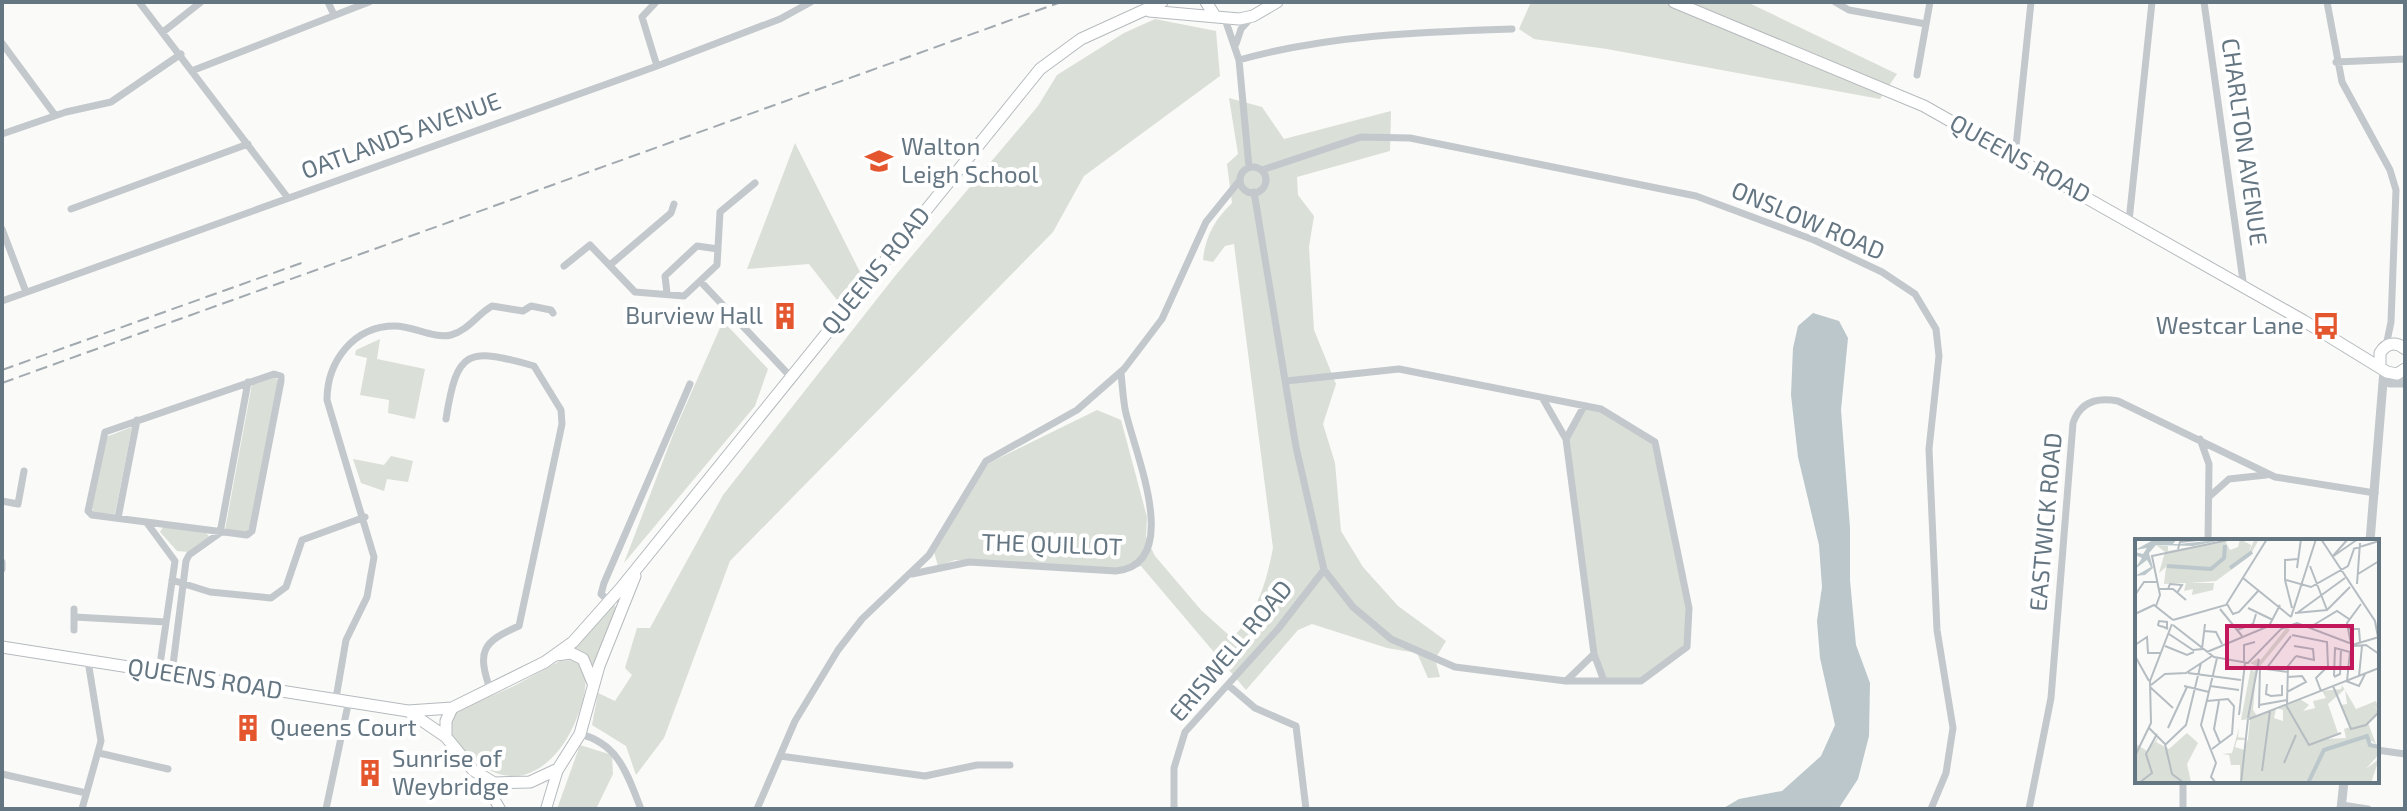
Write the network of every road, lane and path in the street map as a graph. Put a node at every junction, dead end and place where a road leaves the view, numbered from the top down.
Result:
1 (139, 2) edge
2 (201, 2) edge
3 (328, 2) edge
4 (369, 2) edge
5 (656, 2) edge
6 (811, 2) edge
7 (1162, 2) edge
8 (1206, 2) edge
9 (1277, 2) edge
10 (1674, 2) edge
11 (1835, 2) edge
12 (1930, 2) edge
13 (2031, 2) edge
14 (2152, 2) edge
15 (2204, 2) edge
16 (2327, 2) edge
17 (1140, 12) junction
18 (334, 15) junction
19 (1253, 16) junction
20 (1220, 17) junction
21 (1926, 24) junction
22 (1512, 29) dead end
23 (163, 32) junction
24 (2, 43) edge
25 (1236, 44) junction
26 (181, 54) junction
27 (2405, 59) edge
28 (1239, 60) junction
29 (2336, 62) junction
30 (657, 66) junction
31 (194, 70) junction
32 (1917, 75) dead end
33 (55, 115) junction
34 (2, 134) edge
35 (248, 144) junction
36 (2015, 156) junction
37 (1249, 167) junction
38 (1262, 170) junction
39 (1240, 180) junction
40 (755, 183) dead end
41 (1254, 192) junction
42 (288, 198) junction
43 (674, 204) dead end
44 (71, 209) dead end
45 (2129, 221) junction
46 (3, 234) edge
47 (718, 249) junction
48 (610, 265) junction
49 (564, 266) dead end
50 (2393, 269) junction
51 (2405, 272) edge
52 (701, 282) junction
53 (2244, 288) junction
54 (26, 292) junction
55 (667, 293) junction
56 (2, 301) edge
57 (553, 313) dead end
58 (2396, 347) edge
59 (2350, 348) junction
60 (1121, 372) junction
61 (2396, 374) edge
62 (790, 376) junction
63 (1286, 381) junction
64 (248, 382) junction
65 (690, 384) dead end
66 (1543, 399) junction
67 (1584, 406) junction
68 (446, 419) dead end
69 (137, 420) junction
70 (2198, 437) junction
71 (1566, 439) junction
72 (24, 471) dead end
73 (2269, 474) junction
74 (2375, 493) junction
75 (2209, 498) junction
76 (2, 501) edge
77 (365, 517) junction
78 (118, 518) junction
79 (147, 523) junction
80 (220, 533) junction
81 (2208, 539) edge
82 (2370, 539) edge
83 (2, 562) edge
84 (639, 564) junction
85 (2, 569) edge
86 (1324, 570) junction
87 (910, 574) junction
88 (172, 580) junction
89 (184, 582) junction
90 (609, 601) junction
91 (621, 610) junction
92 (166, 622) junction
93 (74, 630) dead end
94 (2, 647) edge
95 (1594, 654) junction
96 (556, 655) junction
97 (88, 661) junction
98 (159, 671) junction
99 (172, 673) junction
100 (1566, 681) junction
101 (1604, 681) junction
102 (593, 684) junction
103 (1228, 685) junction
104 (490, 689) junction
105 (336, 698) junction
106 (349, 700) junction
107 (452, 708) junction
108 (408, 711) junction
109 (580, 734) junction
110 (446, 737) junction
111 (2379, 750) edge
112 (99, 753) junction
113 (2405, 754) edge
114 (780, 756) junction
115 (1010, 765) dead end
116 (168, 769) dead end
117 (558, 769) junction
118 (2, 774) edge
119 (482, 778) junction
120 (2183, 783) edge
121 (2344, 783) edge
122 (86, 793) junction
123 (2341, 807) edge
124 (82, 809) edge
125 (326, 809) edge
126 (500, 809) edge
127 (546, 809) edge
128 (641, 809) edge
129 (757, 809) edge
130 (1174, 809) edge
131 (1306, 809) edge
132 (1931, 809) edge
133 (2029, 809) edge
134 (2183, 809) edge
135 (2368, 809) edge

1 - 23 street
2 - 23 street
3 - 18 street
4 - 18 street
5 - 30 street
6 - 30 street, OATLANDS AVENUE
7 - 17 main road, QUEENS ROAD
8 - 20 main road
9 - 19 main road
10 - 36 main road, QUEENS ROAD
11 - 21 street
12 - 21 street
13 - 36 street
14 - 45 street
15 - 53 street, CHARLTON AVENUE
16 - 29 street
17 - 20 main road, QUEENS ROAD
17 - 62 main road, QUEENS ROAD
18 - 31 street
19 - 20 main road, QUEENS ROAD
19 - 25 street
20 - 25 street
21 - 32 street
22 - 28 street
23 - 26 street
24 - 33 street
25 - 28 street
26 - 31 street
26 - 33 street
27 - 29 street
28 - 37 street
29 - 50 street
30 - 42 street, OATLANDS AVENUE
31 - 35 street
33 - 34 street
35 - 42 street
35 - 44 street
36 - 45 main road, QUEENS ROAD
37 - 38 street
37 - 39 street
38 - 41 street
38 - 132 street, ONSLOW ROAD
39 - 41 street
39 - 60 street
40 - 47 street
41 - 63 street
42 - 54 street, OATLANDS AVENUE
43 - 48 street
45 - 53 main road, QUEENS ROAD
46 - 54 street
47 - 52 street
47 - 55 street
48 - 49 street
48 - 55 street
50 - 51 street
50 - 58 street
52 - 55 street
52 - 62 street
53 - 59 main road, QUEENS ROAD
54 - 56 street, OATLANDS AVENUE
57 - 77 street
58 - 59 main road, QUEENS ROAD
58 - 61 main road
59 - 61 main road, QUEENS ROAD
60 - 87 street
60 - 87 street, THE QUILLOT
61 - 74 street
62 - 84 main road, QUEENS ROAD
63 - 66 street
63 - 86 street
64 - 69 street
64 - 80 street
64 - 80 street
65 - 90 street
66 - 67 street
66 - 71 street
67 - 71 street
67 - 101 street
68 - 104 street
69 - 78 street
69 - 78 street
70 - 73 street, EASTWICK ROAD
70 - 75 street
70 - 133 street, EASTWICK ROAD
71 - 95 street
72 - 76 street
73 - 74 street, EASTWICK ROAD
73 - 75 street
74 - 82 street
75 - 81 street
77 - 89 street
77 - 105 street
78 - 79 street
79 - 80 street
79 - 88 street
80 - 89 street
83 - 85 street
84 - 90 main road, QUEENS ROAD
84 - 91 main road, QUEENS ROAD
86 - 100 street
86 - 103 street, ERISWELL ROAD
87 - 114 street
88 - 89 street
88 - 92 street
89 - 99 street
90 - 91 main road
90 - 96 main road, QUEENS ROAD
91 - 102 main road, QUEENS ROAD
92 - 93 street
92 - 98 street
94 - 97 main road, QUEENS ROAD
95 - 100 street
95 - 101 street
96 - 102 main road
96 - 104 main road
97 - 98 main road, QUEENS ROAD
97 - 112 street
98 - 99 main road, QUEENS ROAD
99 - 105 main road, QUEENS ROAD
100 - 101 street
102 - 109 main road
103 - 130 street, ERISWELL ROAD
103 - 131 street
104 - 107 main road
105 - 106 main road, QUEENS ROAD
106 - 108 main road, QUEENS ROAD
106 - 125 street
107 - 108 main road
107 - 110 main road
108 - 110 main road
109 - 117 main road
109 - 128 street
110 - 119 main road
111 - 113 street
112 - 116 street
112 - 122 street
114 - 115 street
114 - 129 street
117 - 119 main road
117 - 127 main road
118 - 122 street
119 - 126 main road
120 - 134 street
121 - 123 street
122 - 124 street
123 - 135 street

